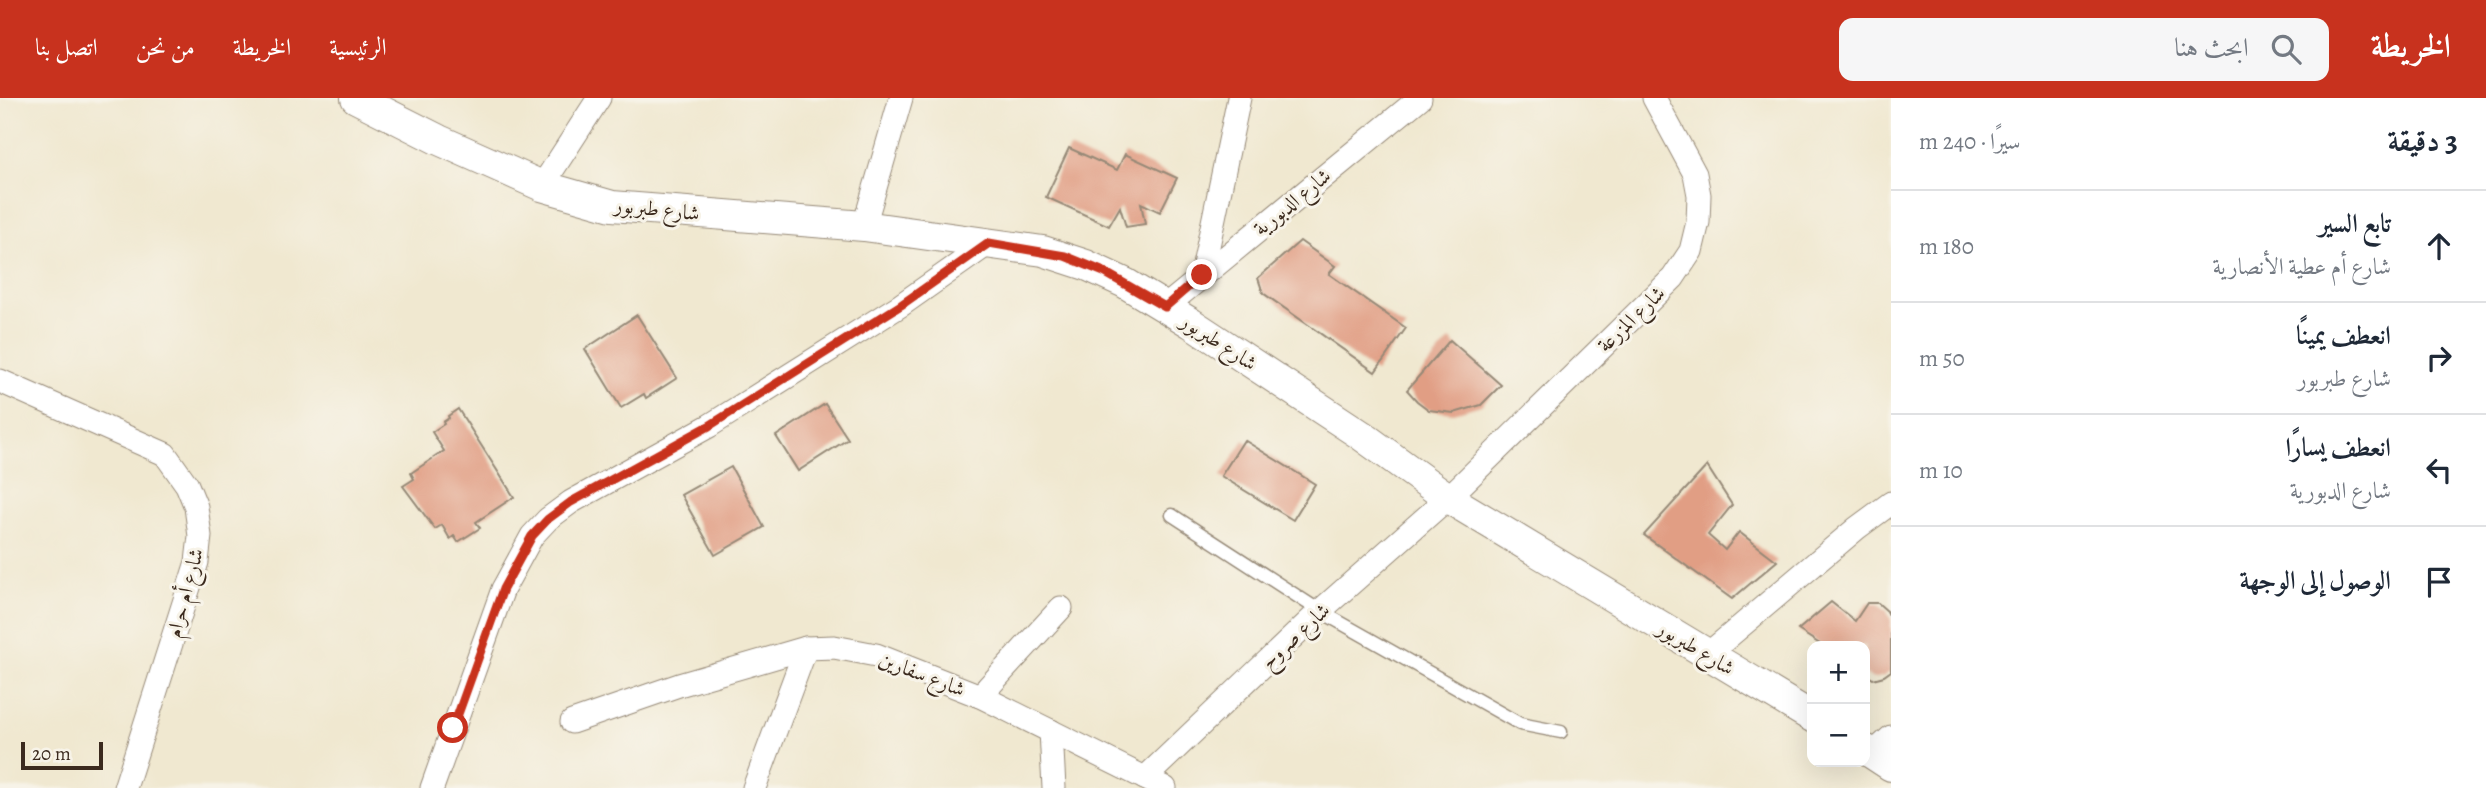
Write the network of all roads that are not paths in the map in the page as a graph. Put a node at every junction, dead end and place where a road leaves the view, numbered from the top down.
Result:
1 (356, 98) edge
2 (599, 98) edge
3 (901, 98) edge
4 (1238, 98) edge
5 (1420, 98) edge
6 (1654, 98) edge
7 (542, 186) junction
8 (864, 226) junction
9 (989, 243) junction
10 (1202, 275) junction
11 (1165, 307) junction
12 (0, 381) edge
13 (1448, 498) junction
14 (1891, 503) edge
15 (1172, 515) dead end
16 (1061, 608) dead end
17 (1320, 611) junction
18 (806, 648) junction
19 (1708, 654) junction
20 (980, 696) junction
21 (1807, 714) edge
22 (572, 722) dead end
23 (1051, 731) junction
24 (1561, 732) dead end
25 (1155, 783) edge
26 (125, 788) edge
27 (432, 788) edge
28 (754, 788) edge
29 (1054, 788) edge

1 - 7 street, شارع طبربور
2 - 7 street
3 - 8 street
4 - 10 street
5 - 10 street, شارع الدبورية
6 - 13 street, شارع المزرعة
7 - 8 street, شارع طبربور
8 - 9 street, شارع طبربور
9 - 11 street, شارع طبربور
9 - 27 street
10 - 11 street, شارع الدبورية
11 - 13 street, شارع طبربور
12 - 26 street, شارع أم حرام
13 - 17 street, شارع صروح
13 - 19 street, شارع طبربور
14 - 19 street
15 - 17 lane
16 - 20 street
17 - 24 lane
17 - 25 street, شارع صروح
18 - 20 street, شارع سفارين
18 - 22 street, شارع سفارين
18 - 28 street
19 - 21 street, شارع طبربور
20 - 23 street, شارع سفارين
23 - 25 street, شارع سفارين
23 - 29 street

